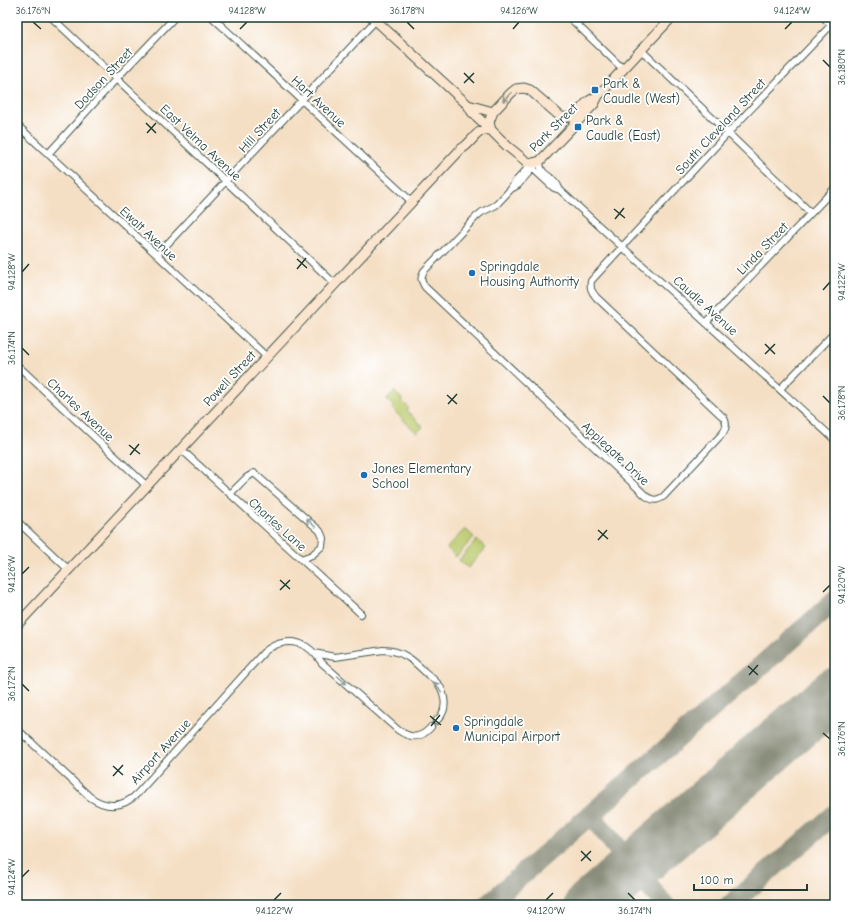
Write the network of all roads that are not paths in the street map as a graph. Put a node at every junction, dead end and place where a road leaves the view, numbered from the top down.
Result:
1 (51, 17) edge
2 (175, 17) edge
3 (212, 17) edge
4 (569, 17) edge
5 (672, 17) edge
6 (822, 17) edge
7 (374, 18) edge
8 (834, 25) edge
9 (641, 50) junction
10 (623, 69) junction
11 (117, 78) junction
12 (598, 96) junction
13 (302, 100) junction
14 (468, 105) junction
15 (493, 112) junction
16 (561, 118) junction
17 (483, 122) junction
18 (17, 125) edge
19 (491, 130) junction
20 (728, 133) junction
21 (564, 136) junction
22 (461, 149) junction
23 (48, 154) junction
24 (540, 161) junction
25 (530, 165) junction
26 (227, 181) junction
27 (835, 188) edge
28 (560, 190) junction
29 (412, 202) junction
30 (811, 213) junction
31 (622, 247) junction
32 (157, 255) junction
33 (335, 284) junction
34 (706, 323) junction
35 (835, 332) edge
36 (267, 357) junction
37 (17, 365) edge
38 (780, 389) junction
39 (835, 440) edge
40 (181, 450) junction
41 (147, 486) junction
42 (230, 494) junction
43 (17, 521) edge
44 (301, 559) junction
45 (69, 570) junction
46 (361, 614) dead end
47 (17, 626) edge
48 (314, 653) junction
49 (436, 721) dead end
50 (431, 727) dead end
51 (17, 729) edge

1 - 11 street, East Velma Avenue
2 - 11 street, Dodson Street
3 - 13 street, Hart Avenue
4 - 10 street
5 - 9 street, Park Street
6 - 8 street
7 - 13 street, Hill Street
7 - 14 street
8 - 20 street, South Cleveland Street
9 - 10 street, Park Street
9 - 20 street
10 - 12 street, Park Street
11 - 23 street, Dodson Street
11 - 26 street, East Velma Avenue
12 - 16 street, Park Street
12 - 21 street, Park Street
13 - 26 street, Hill Street
13 - 29 street, Hart Avenue
14 - 15 street
14 - 17 street
16 -> 15 street, Park Street
15 - 17 street, Powell Street
15 - 19 street
16 - 21 street
17 - 19 street
17 - 22 street, Powell Street
18 - 23 street, Ewalt Avenue
19 - 22 street, Powell Street
19 - 25 street, Park Street
20 - 30 street
20 - 31 street, South Cleveland Street
21 - 24 street, Park Street
22 - 29 street, Powell Street
23 - 32 street, Ewalt Avenue
24 - 25 street, Park Street
24 - 28 street, Caudle Avenue
25 - 28 street, Caudle Avenue
25 - 31 street, Applegate Drive
26 - 32 street, Hill Street
26 - 33 street, East Velma Avenue
27 - 30 street, Linda Street
28 - 31 street, Caudle Avenue
29 - 33 street, Powell Street
30 - 34 street, Linda Street
31 - 34 street, Caudle Avenue
32 - 36 street, Ewalt Avenue
33 - 36 street, Powell Street
34 - 38 street, Caudle Avenue
35 - 38 street
36 - 40 street, Powell Street
37 - 41 street, Charles Avenue
38 - 39 street, Caudle Avenue
40 - 41 street, Powell Street
40 - 42 street, Charles Lane
41 - 45 street, Powell Street
42 - 44 street, Charles Lane
44 -> 42 street
43 - 45 street
44 - 46 street, Charles Lane
45 - 47 street, Powell Street
49 -> 48 street, Airport Avenue
48 -> 50 street, Airport Avenue
48 - 51 street, Airport Avenue

